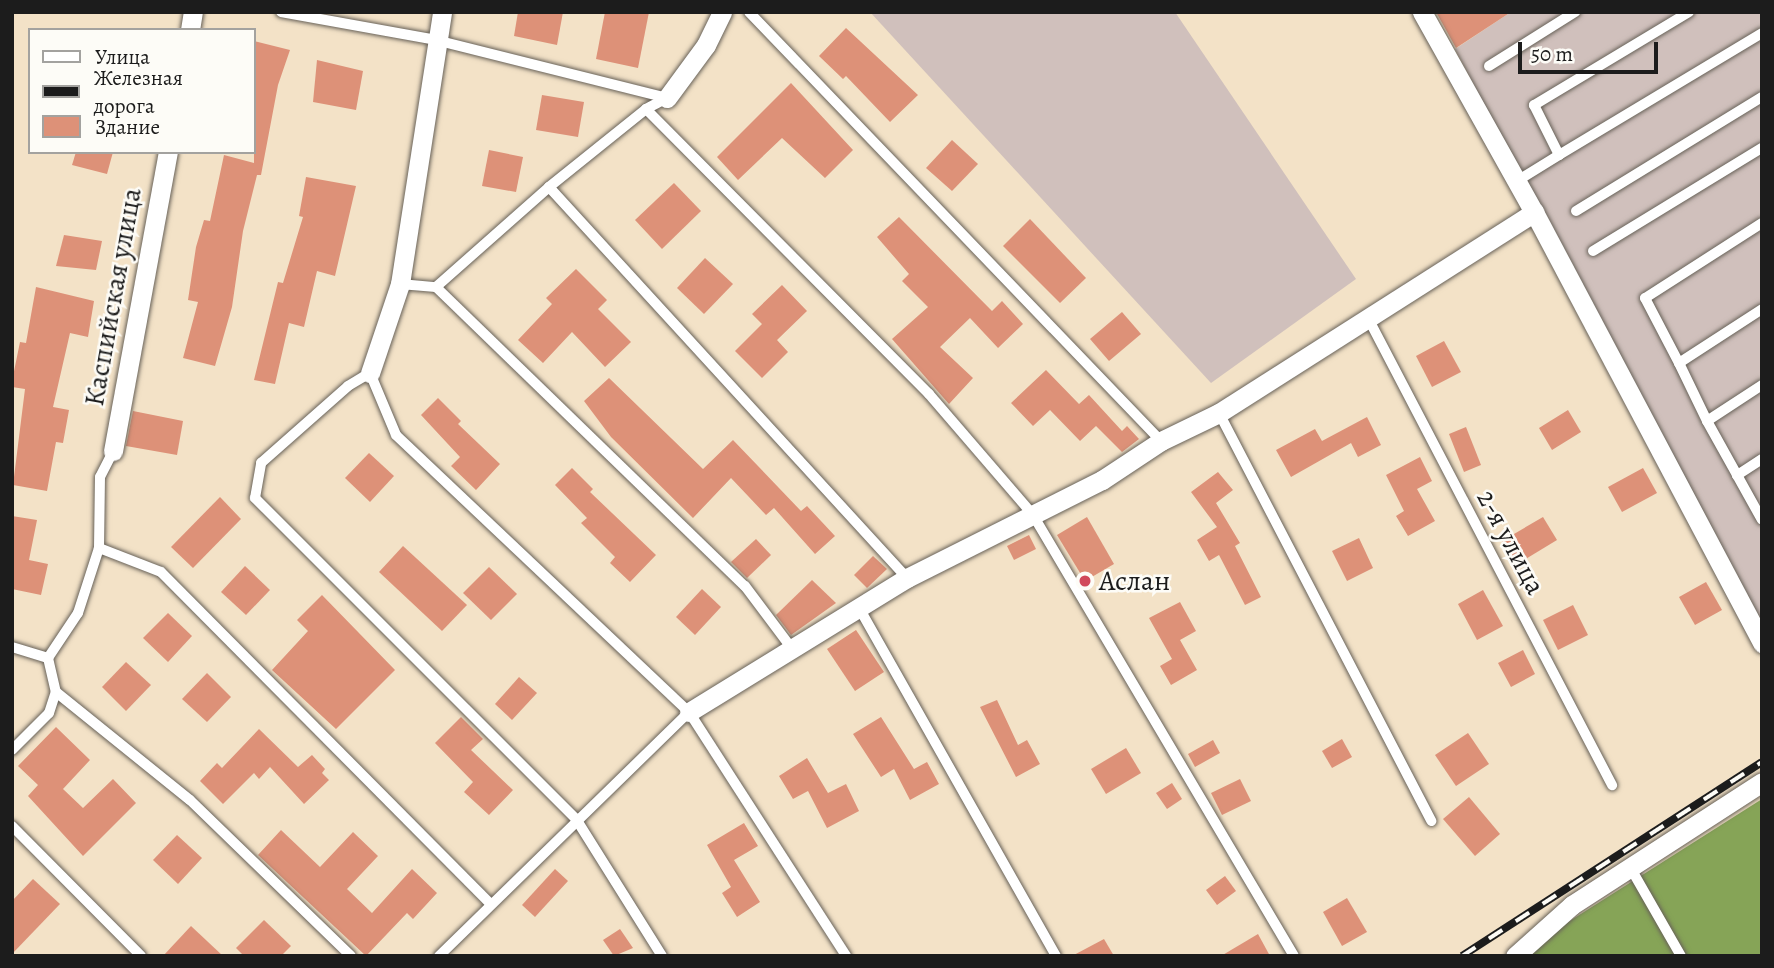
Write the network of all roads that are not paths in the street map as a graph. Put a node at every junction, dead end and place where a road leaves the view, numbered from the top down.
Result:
1 (281, 12) edge
2 (442, 12) edge
3 (722, 12) edge
4 (749, 12) edge
5 (1422, 12) edge
6 (1575, 12) edge
7 (1689, 12) edge
8 (1762, 33) edge
9 (436, 40) junction
10 (1489, 66) dead end
11 (1762, 97) edge
12 (667, 98) junction
13 (646, 108) junction
14 (1762, 148) edge
15 (168, 154) edge
16 (1559, 155) junction
17 (1517, 181) junction
18 (549, 187) junction
19 (1576, 211) dead end
20 (1534, 212) junction
21 (1762, 223) edge
22 (1593, 251) dead end
23 (400, 284) junction
24 (436, 287) junction
25 (1762, 309) edge
26 (1369, 320) junction
27 (1679, 363) junction
28 (370, 373) junction
29 (1762, 385) edge
30 (1219, 413) junction
31 (1707, 421) junction
32 (1161, 441) junction
33 (113, 451) joint
34 (1762, 459) edge
35 (1737, 475) junction
36 (1033, 515) junction
37 (1762, 520) edge
38 (99, 548) junction
39 (906, 578) junction
40 (858, 606) junction
41 (1762, 643) edge
42 (790, 646) junction
43 (12, 647) edge
44 (48, 658) junction
45 (56, 692) junction
46 (689, 712) junction
47 (12, 750) edge
48 (1762, 782) edge
49 (1612, 785) dead end
50 (576, 819) junction
51 (1431, 821) dead end
52 (12, 826) edge
53 (1630, 867) junction
54 (490, 903) junction
55 (141, 956) edge
56 (351, 956) edge
57 (439, 956) edge
58 (662, 956) edge
59 (846, 956) edge
60 (1056, 956) edge
61 (1294, 956) edge
62 (1515, 956) edge
63 (1681, 956) edge

1 - 9 lane
2 - 9 street
3 - 12 street
4 - 32 lane
5 - 17 street
6 - 10 lane
7 - 16 lane
8 - 16 lane
9 - 12 lane
9 - 23 street
11 - 19 lane
12 - 13 lane
13 - 18 lane
13 - 36 lane
14 - 22 lane
15 - 33 street, Каспийская улица
16 - 17 lane
17 - 20 street
18 - 24 lane
18 - 39 lane
20 - 26 street
20 - 41 street
21 - 27 lane
23 - 24 lane
23 - 28 street
24 - 42 lane
25 - 27 lane
26 - 30 street
26 - 49 lane, 2-я улица
27 - 31 lane
28 - 46 lane
28 - 50 lane
29 - 31 lane
30 - 32 street
30 - 51 lane
31 - 35 lane
32 - 36 street
33 - 38 lane
34 - 35 lane
35 - 37 lane
36 - 39 street
36 - 61 lane
38 - 44 lane
38 - 54 lane
39 - 40 street
40 - 42 street
40 - 60 lane
42 - 46 street
43 - 44 lane
44 - 45 lane
45 - 47 lane
45 - 56 lane
46 - 50 lane
46 - 59 lane
48 - 53 street
50 - 54 lane
50 - 58 lane
52 - 55 lane
53 - 62 street
53 - 63 lane
54 - 57 lane

